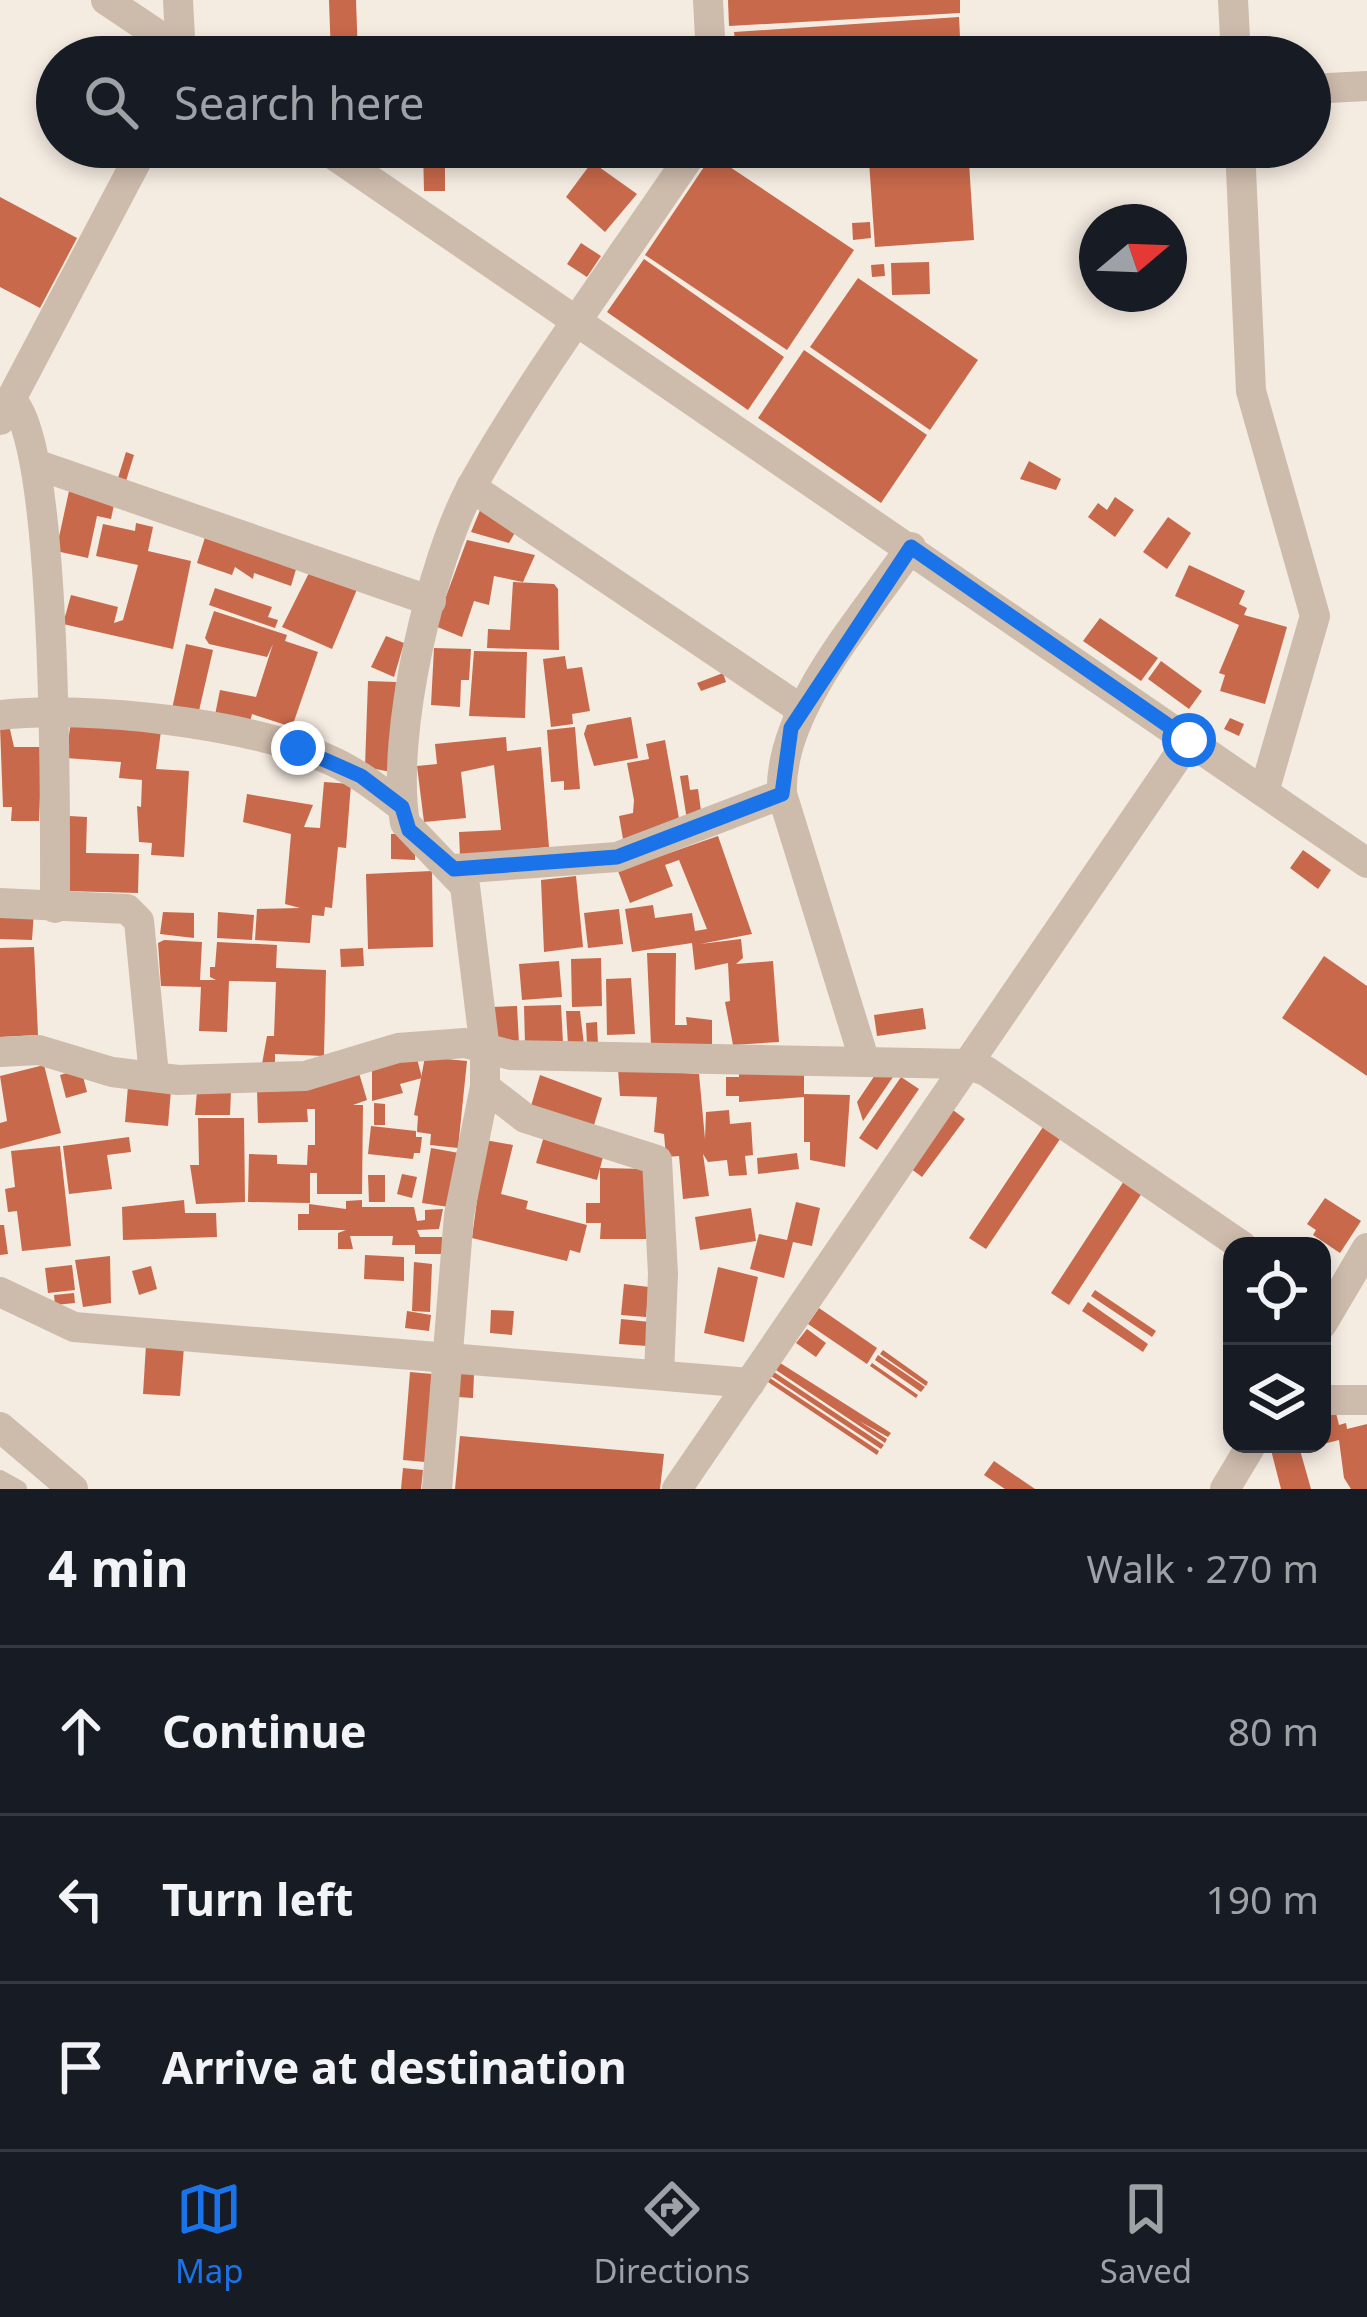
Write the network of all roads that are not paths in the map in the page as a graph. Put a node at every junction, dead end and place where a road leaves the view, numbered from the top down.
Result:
1 (106, 0) edge
2 (178, 0) edge
3 (708, 0) edge
4 (1233, 0) edge
5 (157, 36) edge
6 (182, 36) edge
7 (710, 36) edge
8 (1235, 36) edge
9 (1367, 86) edge
10 (1331, 88) edge
11 (133, 168) edge
12 (353, 168) edge
13 (683, 168) edge
14 (1241, 168) edge
15 (579, 323) junction
16 (5, 410) edge
17 (38, 465) junction
18 (471, 487) junction
19 (911, 547) junction
20 (431, 602) junction
21 (53, 709) junction
22 (802, 710) junction
23 (0, 715) edge
24 (1189, 740) junction
25 (1264, 792) junction
26 (782, 794) junction
27 (402, 807) junction
28 (1367, 863) edge
29 (454, 869) junction
30 (0, 903) edge
31 (55, 908) junction
32 (485, 1050) junction
33 (0, 1052) edge
34 (864, 1059) junction
35 (965, 1064) junction
36 (150, 1076) junction
37 (485, 1087) junction
38 (1229, 1237) edge
39 (1367, 1247) edge
40 (0, 1292) edge
41 (1331, 1302) edge
42 (447, 1356) junction
43 (658, 1375) junction
44 (750, 1383) junction
45 (1331, 1400) edge
46 (1367, 1400) edge
47 (0, 1427) edge
48 (1247, 1453) edge
49 (0, 1479) edge
50 (67, 1487) edge
51 (18, 1489) edge
52 (437, 1489) edge
53 (677, 1489) edge
54 (1225, 1489) edge

1 - 5 street
2 - 6 street
3 - 7 street
4 - 8 street
9 - 10 street
11 - 16 street
12 - 15 street
13 - 15 street
14 - 25 street
15 - 18 street
15 - 19 street
16 - 17 street
17 - 20 street
17 - 21 street
18 - 20 street
18 - 22 street
19 - 22 street
19 - 24 street
20 - 27 street
21 - 23 street
21 - 27 street
21 - 31 street
22 - 26 street
24 - 25 street
24 - 35 street
25 - 28 street
26 - 29 street
26 - 34 street
27 - 29 street
29 - 32 street
30 - 31 street
31 - 36 street
32 - 34 street
32 - 36 street
32 - 37 street
33 - 36 street
34 - 35 street
35 - 38 street
35 - 44 street
37 - 42 street
37 - 43 street
39 - 41 street
40 - 42 street
42 - 43 street
42 - 52 street
43 - 44 street
44 - 53 street
45 - 46 street
47 - 50 street
48 - 54 street
49 - 51 lane

